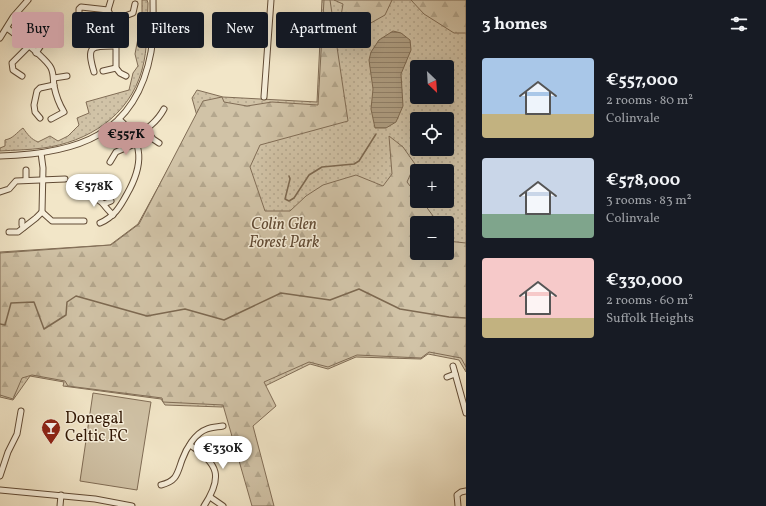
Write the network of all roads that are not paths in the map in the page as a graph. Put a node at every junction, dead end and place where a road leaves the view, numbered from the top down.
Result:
1 (28, 0) edge
2 (111, 0) edge
3 (153, 0) edge
4 (271, 0) edge
5 (135, 4) dead end
6 (108, 10) joint
7 (79, 12) edge
8 (129, 15) edge
9 (7, 28) junction
10 (12, 33) edge
11 (0, 38) edge
12 (27, 48) edge
13 (29, 48) edge
14 (39, 48) edge
15 (94, 48) edge
16 (116, 48) edge
17 (36, 53) junction
18 (116, 68) junction
19 (103, 71) dead end
20 (94, 72) dead end
21 (22, 76) dead end
22 (68, 76) dead end
23 (126, 76) dead end
24 (54, 78) junction
25 (54, 85) junction
26 (264, 98) dead end
27 (164, 109) dead end
28 (40, 118) dead end
29 (51, 119) dead end
30 (119, 119) junction
31 (146, 130) junction
32 (134, 136) junction
33 (136, 143) junction
34 (159, 143) dead end
35 (41, 153) junction
36 (0, 156) edge
37 (110, 162) dead end
38 (26, 170) dead end
39 (42, 179) junction
40 (65, 179) dead end
41 (26, 180) junction
42 (91, 190) dead end
43 (0, 192) edge
44 (111, 201) dead end
45 (104, 204) junction
46 (42, 212) junction
47 (113, 215) junction
48 (22, 221) dead end
49 (84, 221) dead end
50 (100, 223) dead end
51 (24, 227) junction
52 (9, 232) dead end
53 (453, 366) dead end
54 (455, 374) junction
55 (447, 377) dead end
56 (21, 411) dead end
57 (466, 413) edge
58 (223, 426) dead end
59 (190, 445) junction
60 (0, 476) edge
61 (161, 485) dead end
62 (0, 490) edge
63 (466, 491) edge
64 (61, 495) junction
65 (210, 497) junction
66 (60, 506) edge
67 (132, 506) edge
68 (204, 506) edge
69 (223, 506) edge
70 (458, 506) edge

1 - 9 street
2 - 6 street
3 - 30 street
4 - 26 street
5 - 8 street
6 - 7 street
9 - 10 street
9 - 11 street
12 - 21 street
13 - 17 street
14 - 17 street
15 - 20 street
16 - 18 street
17 - 24 street
18 - 19 street
18 - 23 street
22 - 24 street
24 - 25 street
25 - 28 street
25 - 29 street
27 - 31 street
30 - 32 street
30 - 35 street
31 - 32 street
31 - 34 street
32 - 33 street
33 - 37 street
33 - 47 street
35 - 36 street
35 - 39 street
38 - 41 street
39 - 40 street
39 - 41 street
39 - 46 street
41 - 43 street
42 - 45 street
44 - 45 street
45 - 47 street
46 - 49 street
46 - 51 street
47 - 50 street
48 - 51 street
51 - 52 street
53 - 54 street
54 - 55 street
54 - 57 street
56 - 60 street
58 - 59 street
59 - 61 street
59 - 65 street
62 - 64 street
63 - 70 street
64 - 66 street
64 - 67 street
65 - 68 street
65 - 69 street

